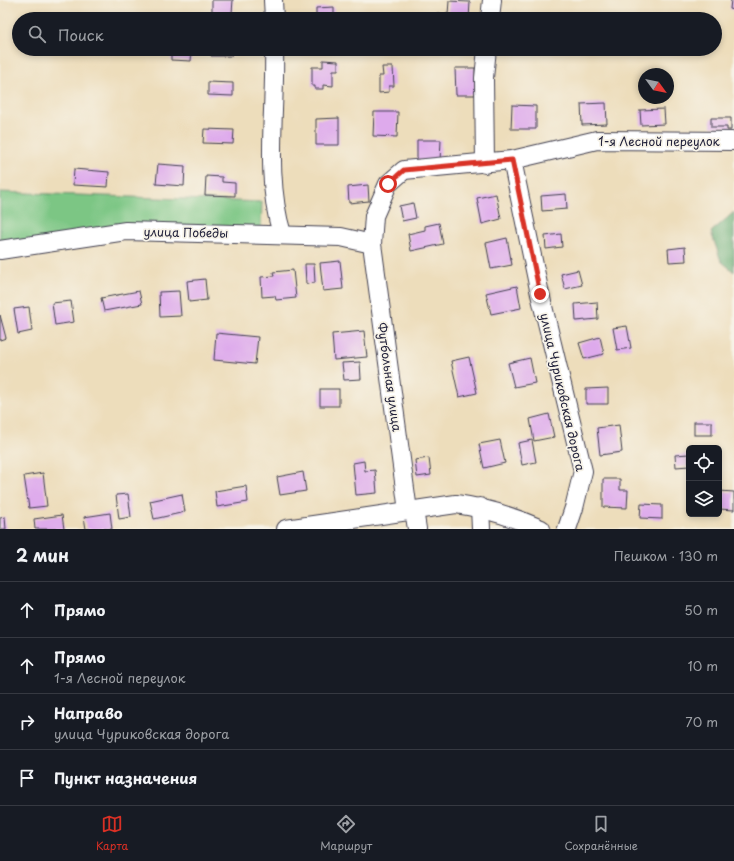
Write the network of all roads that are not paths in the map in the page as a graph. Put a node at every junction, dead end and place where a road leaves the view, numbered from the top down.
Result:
1 (273, 0) edge
2 (492, 0) edge
3 (274, 12) edge
4 (491, 12) edge
5 (274, 56) edge
6 (486, 56) edge
7 (734, 141) edge
8 (512, 160) junction
9 (485, 164) junction
10 (282, 234) junction
11 (372, 244) junction
12 (0, 250) edge
13 (480, 507) junction
14 (411, 510) junction
15 (286, 529) edge
16 (417, 529) edge
17 (481, 529) edge
18 (541, 529) edge
19 (567, 529) edge

1 - 3 street
2 - 4 street
5 - 10 street
6 - 9 street
7 - 8 street, 1-я Лесной переулок
8 - 9 street, 1-я Лесной переулок
8 - 19 street, улица Чуриковская дорога
9 - 11 street, Футбольная улица
10 - 11 street, улица Победы
10 - 12 street, улица Победы
11 - 14 street, Футбольная улица
13 - 14 street
13 - 17 street
13 - 18 street
14 - 15 street
14 - 16 street, Футбольная улица

